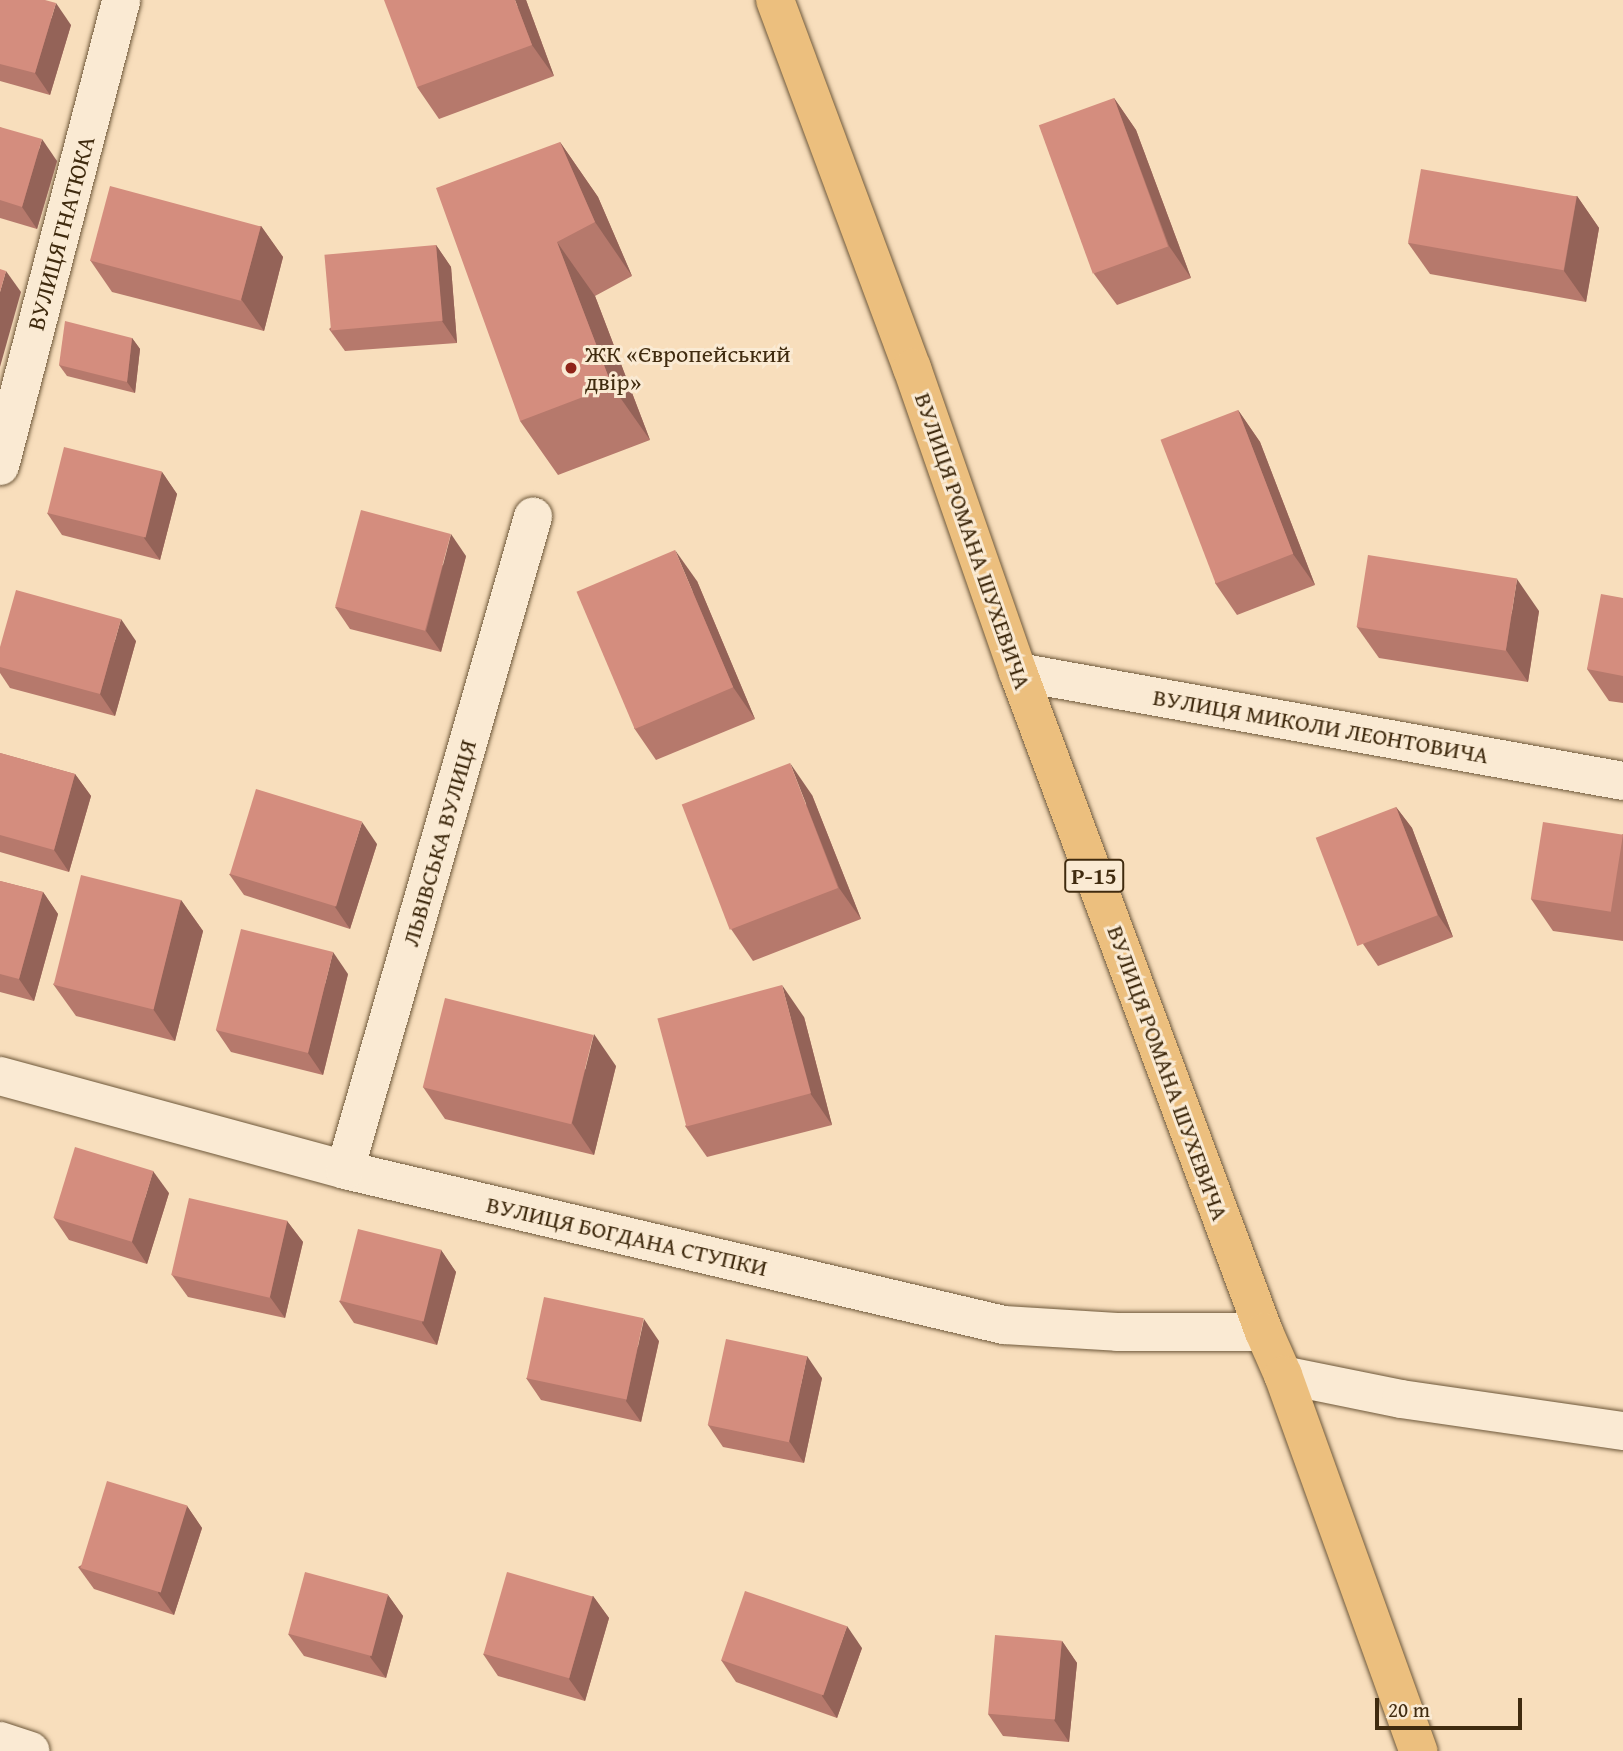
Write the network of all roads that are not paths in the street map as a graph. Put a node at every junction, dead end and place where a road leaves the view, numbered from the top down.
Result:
1 (121, 0) edge
2 (775, 0) edge
3 (0, 466) edge
4 (533, 517) dead end
5 (1018, 672) junction
6 (1623, 781) edge
7 (0, 1076) edge
8 (345, 1170) junction
9 (1264, 1332) junction
10 (1283, 1375) junction
11 (1623, 1431) edge
12 (0, 1741) edge
13 (30, 1751) edge
14 (1418, 1751) edge

1 - 3 street, ВУЛИЦЯ ГНАТЮКА
2 - 5 main road, ВУЛИЦЯ РОМАНА ШУХЕВИЧА / Р-15
4 - 8 street, ЛЬВІВСЬКА ВУЛИЦЯ
5 - 6 street, ВУЛИЦЯ МИКОЛИ ЛЕОНТОВИЧА
5 - 9 main road, ВУЛИЦЯ РОМАНА ШУХЕВИЧА / Р-15
7 - 8 street, ВУЛИЦЯ БОГДАНА СТУПКИ
8 - 9 street, ВУЛИЦЯ БОГДАНА СТУПКИ
9 - 10 main road, ВУЛИЦЯ РОМАНА ШУХЕВИЧА / Р-15
10 - 11 street
10 - 14 main road, ВУЛИЦЯ РОМАНА ШУХЕВИЧА / Р-15
12 - 13 street

